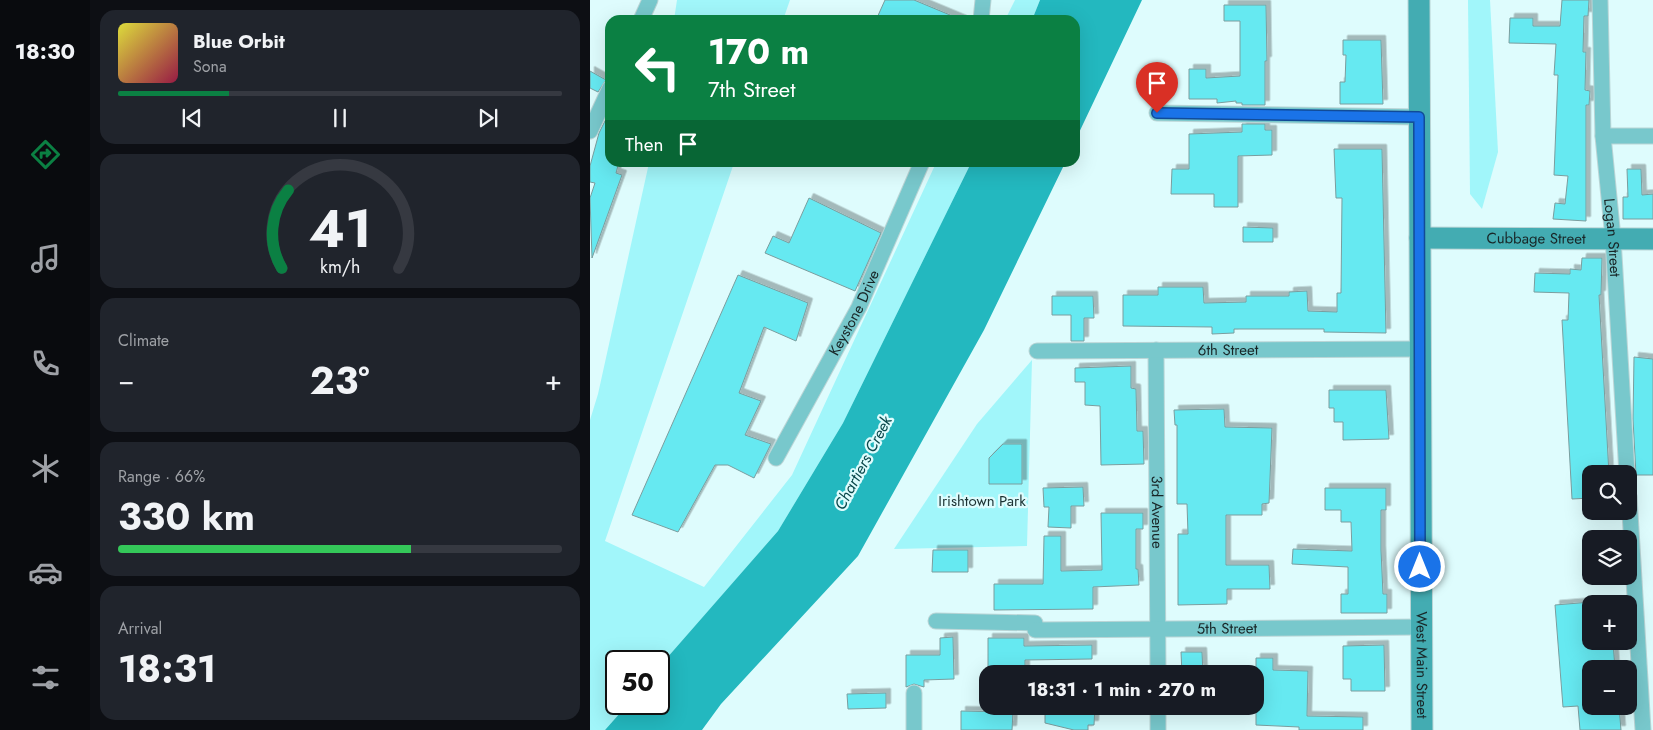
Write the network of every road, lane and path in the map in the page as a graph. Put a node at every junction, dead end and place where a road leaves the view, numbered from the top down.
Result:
1 (650, 0) edge
2 (983, 0) edge
3 (1419, 0) edge
4 (1600, 0) edge
5 (643, 15) edge
6 (982, 15) edge
7 (605, 99) edge
8 (1157, 113) dead end
9 (1419, 117) junction
10 (590, 131) edge
11 (1603, 136) junction
12 (1653, 136) edge
13 (920, 167) edge
14 (1420, 238) junction
15 (1613, 238) junction
16 (1653, 239) edge
17 (1419, 349) junction
18 (1037, 350) dead end
19 (1156, 350) junction
20 (776, 458) dead end
21 (1626, 465) edge
22 (1630, 520) edge
23 (936, 621) dead end
24 (1421, 627) junction
25 (1158, 630) junction
26 (1158, 665) edge
27 (914, 693) dead end
28 (1158, 715) edge
29 (914, 730) edge
30 (1158, 730) edge
31 (1422, 730) edge
32 (1643, 730) edge

1 - 5 street
2 - 6 street
3 - 9 main road, West Main Street
4 - 11 street, Logan Street
7 - 10 street
8 - 9 street
9 - 14 main road, West Main Street
11 - 12 street
11 - 15 street, Logan Street
13 - 20 street, Keystone Drive
14 - 15 main road, Cubbage Street
14 - 17 main road, West Main Street
15 - 16 main road, Cubbage Street
15 - 21 street, Logan Street
17 - 19 street, 6th Street
17 - 24 main road, West Main Street
18 - 19 street, 6th Street
19 - 25 street, 3rd Avenue
22 - 32 street
23 - 25 street, 5th Street
24 - 25 street, 5th Street
24 - 31 main road, West Main Street
25 - 26 street, 3rd Avenue
27 - 29 street
28 - 30 street

